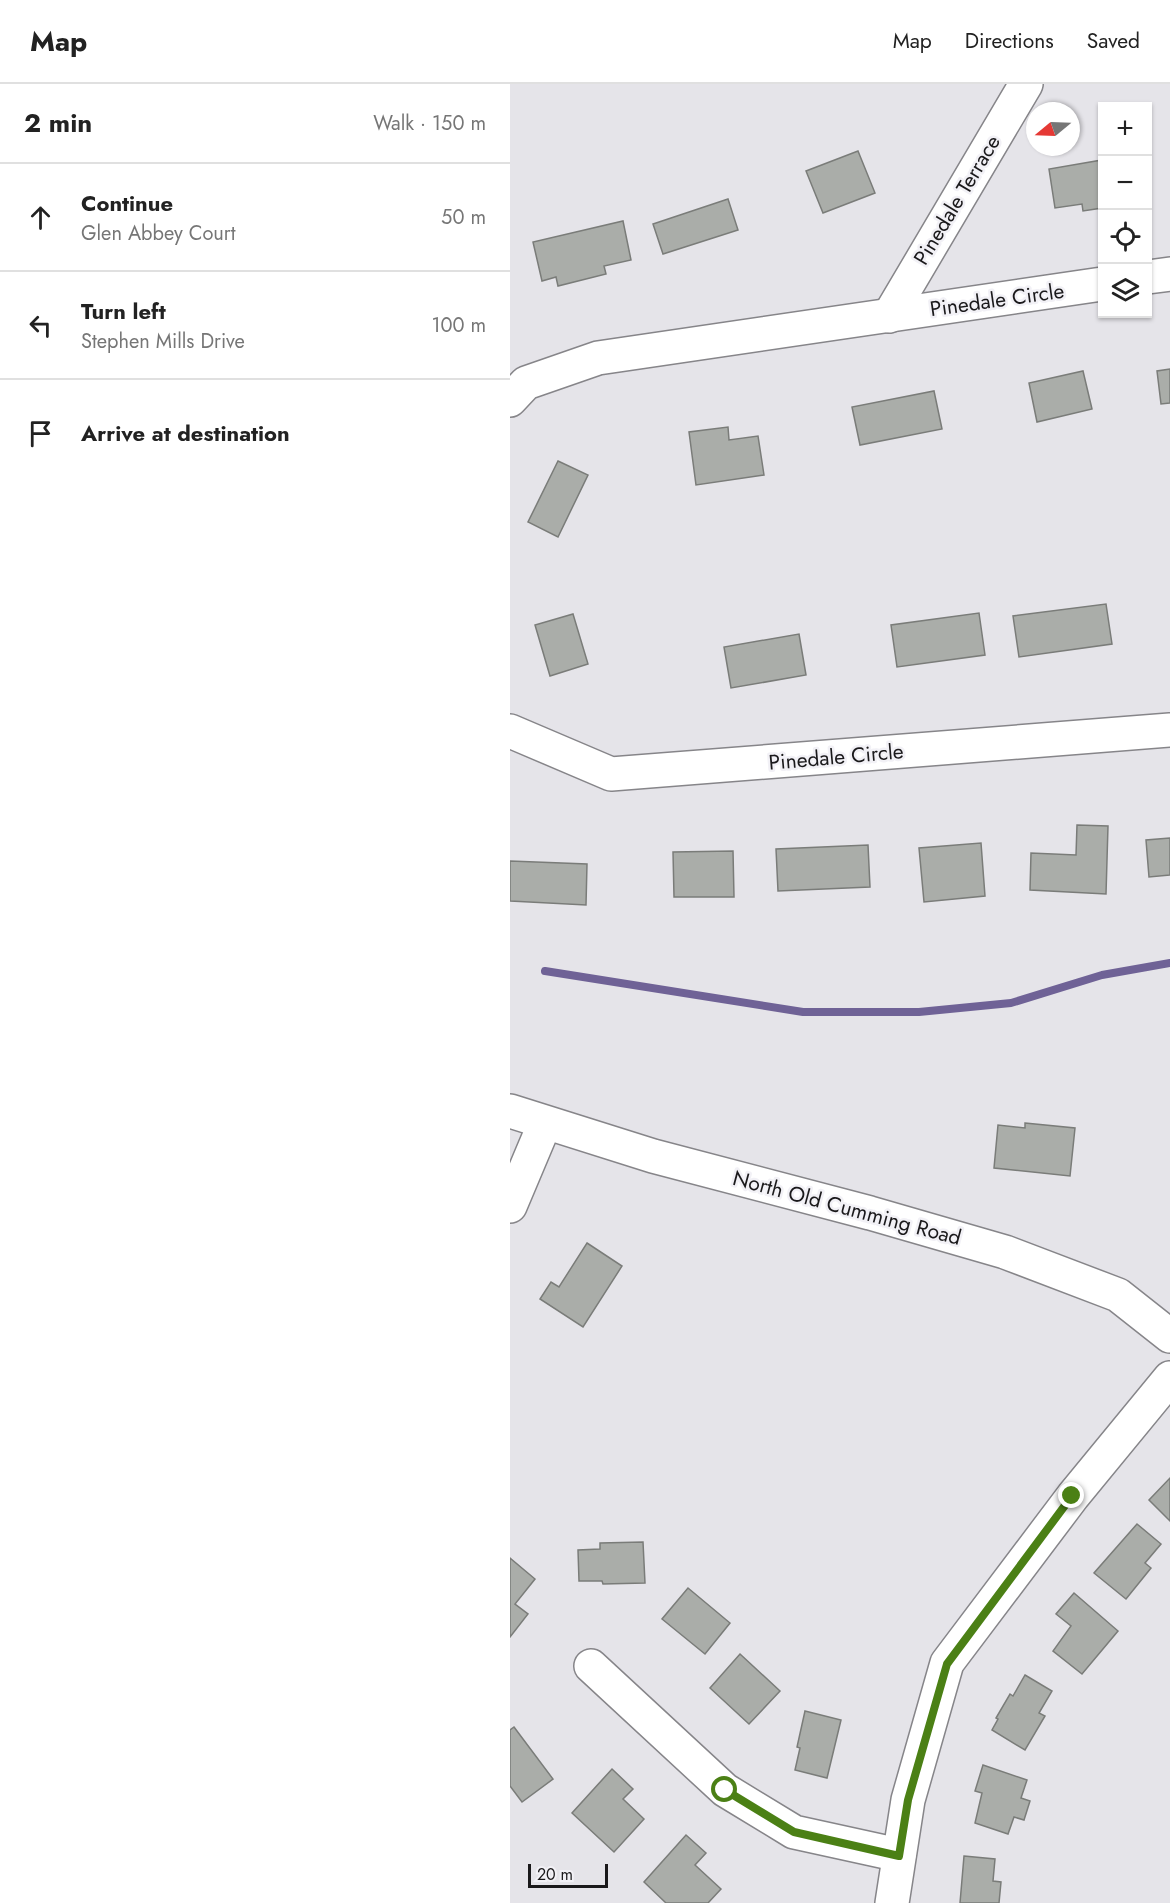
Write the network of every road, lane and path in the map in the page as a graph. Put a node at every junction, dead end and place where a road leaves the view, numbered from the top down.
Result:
1 (1026, 84) edge
2 (1170, 274) edge
3 (1152, 276) edge
4 (1098, 285) edge
5 (889, 316) junction
6 (510, 400) edge
7 (1170, 730) edge
8 (510, 731) edge
9 (510, 1111) edge
10 (545, 1123) junction
11 (510, 1206) edge
12 (1170, 1336) edge
13 (1170, 1378) edge
14 (591, 1666) dead end
15 (899, 1856) junction
16 (892, 1903) edge

1 - 5 street, Pinedale Terrace
2 - 3 street
4 - 5 street, Pinedale Circle
5 - 6 street, Pinedale Circle
7 - 8 street, Pinedale Circle
9 - 10 street, North Old Cumming Road
10 - 11 street
10 - 12 street, North Old Cumming Road
13 - 15 street
14 - 15 street
15 - 16 street

